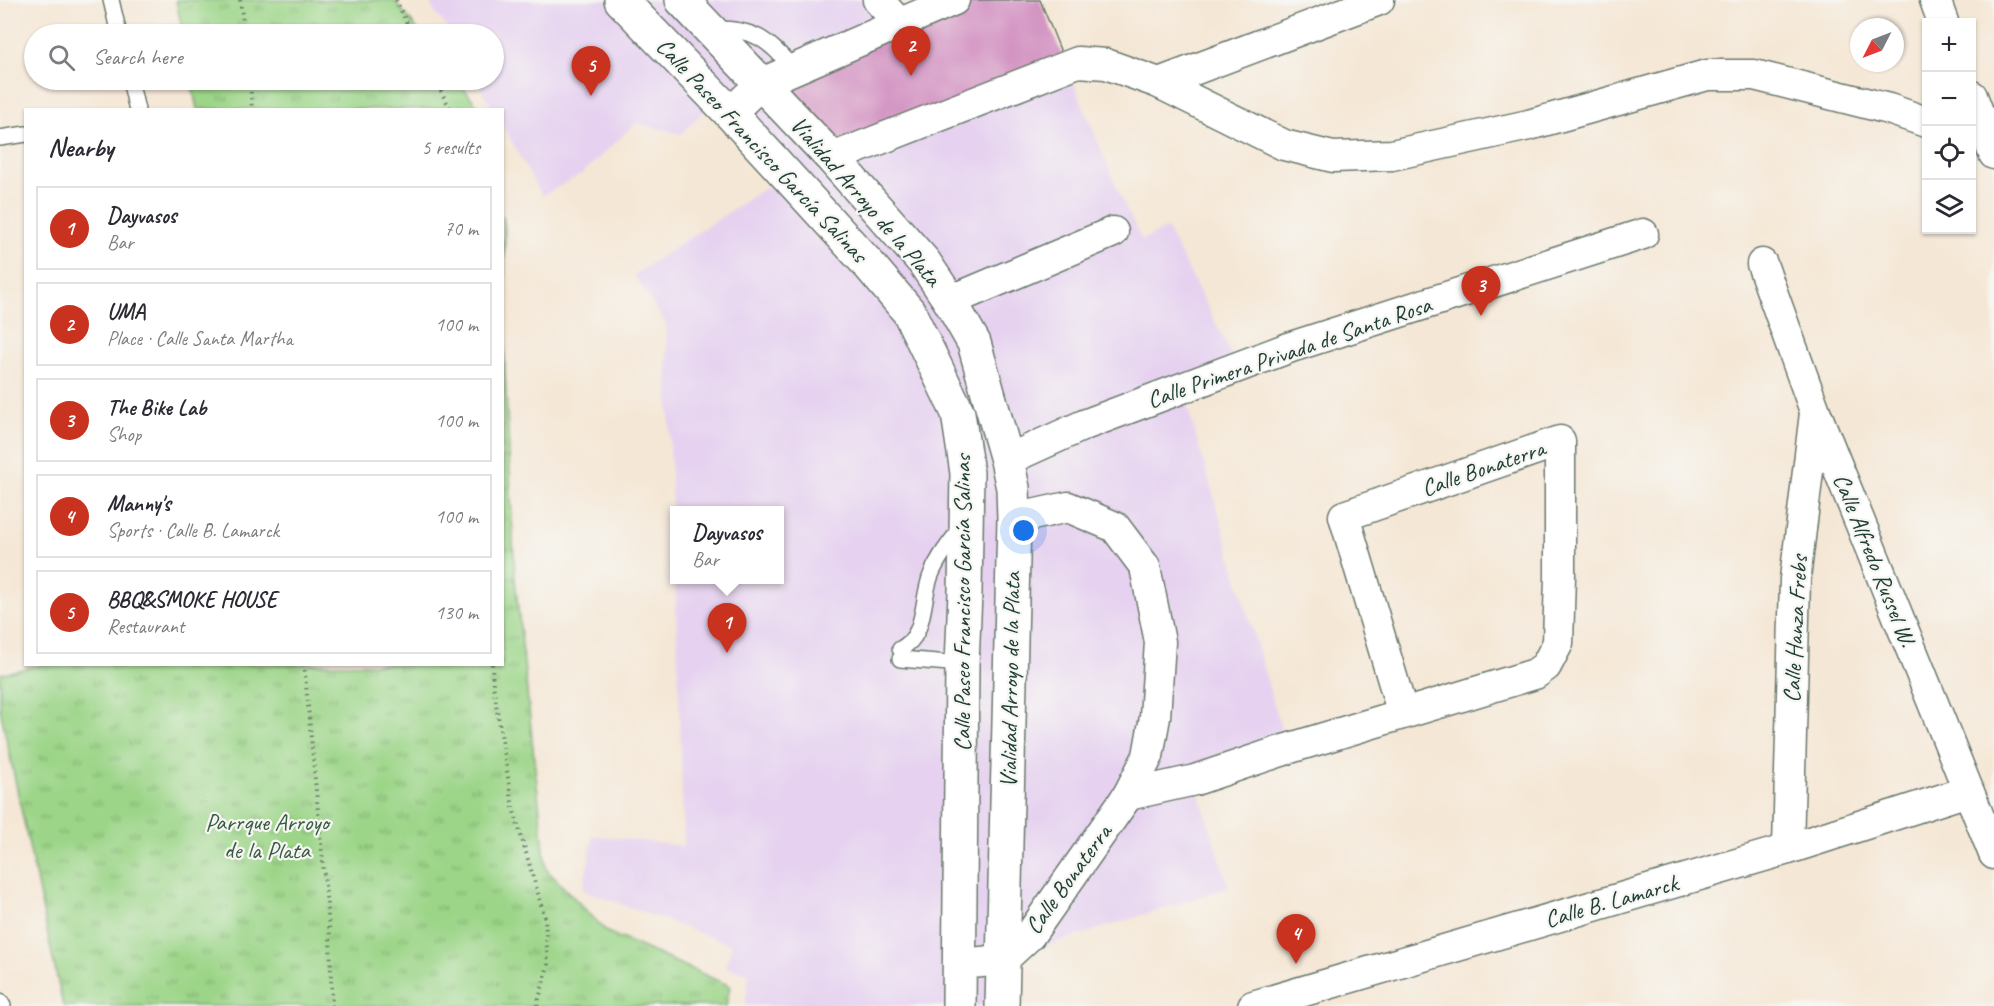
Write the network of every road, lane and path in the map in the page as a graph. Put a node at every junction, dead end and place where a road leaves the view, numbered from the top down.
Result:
1 (111, 0) edge
2 (240, 0) edge
3 (396, 0) edge
4 (621, 0) edge
5 (878, 0) edge
6 (1379, 0) edge
7 (1935, 0) edge
8 (942, 2) edge
9 (695, 9) edge
10 (1942, 18) edge
11 (898, 23) junction
12 (117, 24) edge
13 (244, 24) edge
14 (407, 24) edge
15 (794, 69) junction
16 (762, 83) junction
17 (1159, 84) junction
18 (132, 90) edge
19 (251, 90) edge
20 (441, 90) edge
21 (137, 108) edge
22 (252, 108) edge
23 (451, 108) edge
24 (730, 113) junction
25 (1976, 114) edge
26 (1922, 121) edge
27 (24, 134) edge
28 (0, 138) edge
29 (1985, 145) edge
30 (832, 158) junction
31 (1113, 232) dead end
32 (1643, 234) dead end
33 (1762, 264) dead end
34 (950, 301) junction
35 (1815, 411) junction
36 (1007, 460) junction
37 (1014, 519) junction
38 (966, 521) junction
39 (962, 664) junction
40 (304, 666) edge
41 (492, 666) edge
42 (1403, 714) junction
43 (1968, 791) junction
44 (1128, 795) junction
45 (1788, 849) junction
46 (1994, 854) edge
47 (1003, 960) junction
48 (960, 964) junction
49 (0, 1001) edge
50 (3, 1006) edge
51 (332, 1006) edge
52 (537, 1006) edge
53 (959, 1006) edge
54 (1002, 1006) edge
55 (1253, 1006) edge

1 - 12 lane
2 - 13 path
3 - 14 path
4 - 24 main road, Calle Paseo Francisco García Salinas
5 - 11 street
6 - 17 street
7 - 10 street
8 - 11 street
9 - 15 lane
9 - 16 main road, Vialidad Arroyo de la Plata
11 - 15 street
15 - 16 street
16 - 24 street
16 - 30 main road, Vialidad Arroyo de la Plata
17 - 26 street
17 - 30 street
18 - 21 lane
19 - 22 path
20 - 23 path
24 - 38 main road, Calle Paseo Francisco García Salinas
25 - 29 street
27 - 28 lane
30 - 34 main road, Vialidad Arroyo de la Plata
31 - 34 street
32 - 36 street, Calle Primera Privada de Santa Rosa
33 - 35 street, Calle Alfredo Russel W.
34 - 36 main road, Vialidad Arroyo de la Plata
35 - 43 street, Calle Alfredo Russel W.
35 - 45 street, Calle Hanza Frebs
36 - 37 main road, Vialidad Arroyo de la Plata
37 - 44 street, Calle Bonaterra
37 - 47 main road, Vialidad Arroyo de la Plata
38 - 39 main road, Calle Paseo Francisco García Salinas
38 - 39 lane
39 - 48 main road, Calle Paseo Francisco García Salinas
40 - 51 path
41 - 52 path
42 - 42 street, Calle Bonaterra
42 - 44 street, Calle Bonaterra
43 - 45 street, Calle B. Lamarck
43 - 46 street, Calle Alfredo Russel W.
44 - 47 street, Calle Bonaterra
45 - 55 street, Calle B. Lamarck
47 - 48 street
47 - 54 main road, Vialidad Arroyo de la Plata
48 - 53 main road, Calle Paseo Francisco García Salinas
49 - 50 lane

